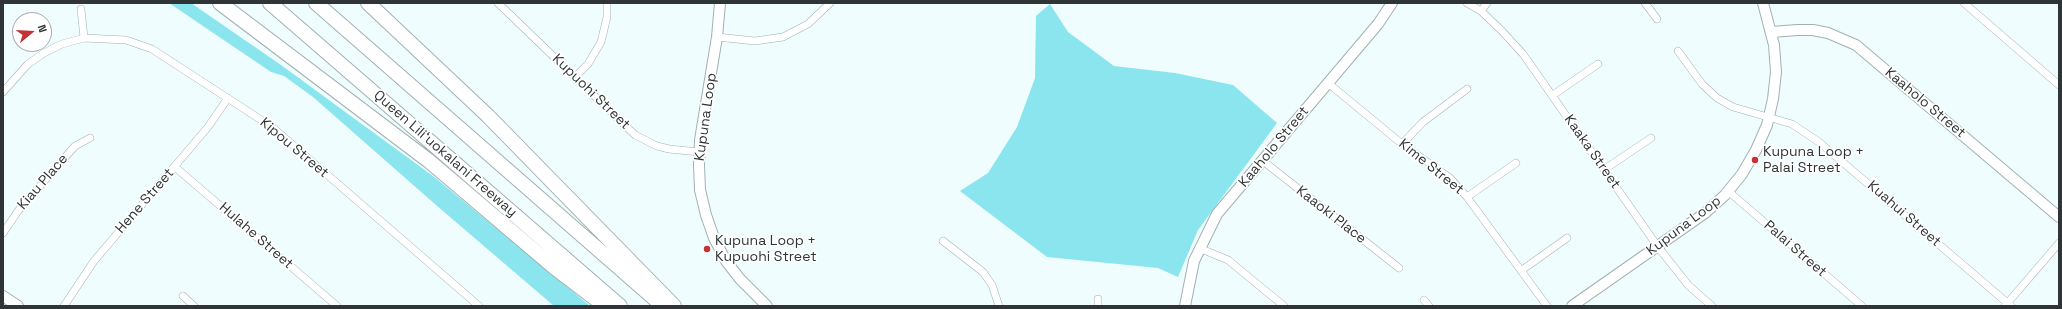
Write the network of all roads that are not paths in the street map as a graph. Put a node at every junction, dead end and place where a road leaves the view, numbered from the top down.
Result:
1 (212, 3) edge
2 (220, 3) edge
3 (270, 3) edge
4 (316, 3) edge
5 (368, 3) edge
6 (498, 3) edge
7 (608, 3) edge
8 (720, 3) edge
9 (830, 3) edge
10 (1392, 3) edge
11 (1467, 3) edge
12 (1487, 3) edge
13 (1646, 3) edge
14 (1763, 3) edge
15 (1964, 3) edge
16 (81, 9) dead end
17 (1481, 11) junction
18 (1657, 19) dead end
19 (250, 27) junction
20 (1772, 32) junction
21 (717, 37) junction
22 (84, 38) junction
23 (1678, 51) dead end
24 (1598, 64) dead end
25 (575, 77) junction
26 (1328, 83) junction
27 (2059, 85) edge
28 (1467, 89) dead end
29 (3, 92) edge
30 (1553, 95) junction
31 (228, 98) junction
32 (1769, 117) junction
33 (90, 138) dead end
34 (1651, 138) dead end
35 (1402, 144) junction
36 (699, 152) junction
37 (1263, 161) junction
38 (1516, 163) dead end
39 (175, 167) junction
40 (1605, 169) junction
41 (1728, 191) junction
42 (1467, 197) junction
43 (2059, 217) edge
44 (3, 233) edge
45 (1567, 238) dead end
46 (943, 241) dead end
47 (2059, 243) edge
48 (1658, 247) junction
49 (1200, 248) junction
50 (1399, 268) dead end
51 (1522, 270) junction
52 (3, 296) edge
53 (183, 296) dead end
54 (1424, 300) dead end
55 (2007, 305) edge
56 (18, 306) edge
57 (64, 306) edge
58 (194, 306) edge
59 (336, 306) edge
60 (479, 306) edge
61 (605, 306) edge
62 (620, 306) edge
63 (662, 306) edge
64 (674, 306) edge
65 (767, 306) edge
66 (999, 306) edge
67 (1185, 306) edge
68 (1284, 306) edge
69 (1429, 306) edge
70 (1547, 306) edge
71 (1572, 306) edge
72 (1712, 306) edge
73 (1862, 306) edge

1 - 19 highway
2 - 19 highway
3 - 62 highway, Queen Liliʻuokalani Freeway
4 - 63 highway, Queen Liliʻuokalani Freeway
5 - 64 highway
6 - 25 street, Kupuohi Street
7 - 25 street
8 - 21 street, Kupuna Loop
9 - 21 street
10 - 26 street, Kaaholo Street
11 - 17 street, Kaaka Street
12 - 17 street
13 - 18 street
14 - 20 street, Kupuna Loop
15 - 27 street
16 - 22 street
17 - 30 street, Kaaka Street
19 - 61 highway
20 - 32 street, Kupuna Loop
20 - 43 street, Kaaholo Street
21 - 36 street, Kupuna Loop
22 - 29 street, Kipou Street
22 - 31 street, Kipou Street
23 - 32 street, Kuahui Street
24 - 30 street
25 - 36 street, Kupuohi Street
26 - 35 street, Kime Street
26 - 37 street, Kaaholo Street
28 - 35 street
30 - 40 street, Kaaka Street
31 - 39 street, Hene Street
31 - 60 street, Kipou Street
32 - 41 street, Kupuna Loop
32 - 55 street, Kuahui Street
33 - 44 street, Kiau Place
34 - 40 street
35 - 42 street, Kime Street
36 - 65 street, Kupuna Loop
37 - 49 street, Kaaholo Street
37 - 50 street, Kaaoki Place
38 - 42 street
39 - 57 street, Hene Street
39 - 59 street, Hulahe Street
40 - 48 street, Kaaka Street
41 - 48 street, Kupuna Loop
41 - 73 street, Palai Street
42 - 51 street, Kime Street
45 - 51 street
46 - 66 street
47 - 55 street
48 - 71 street, Kupuna Loop
48 - 72 street, Kaaka Street
49 - 67 street, Kaaholo Street
49 - 68 street
51 - 70 street, Kime Street
52 - 56 street
53 - 58 street
54 - 69 street

